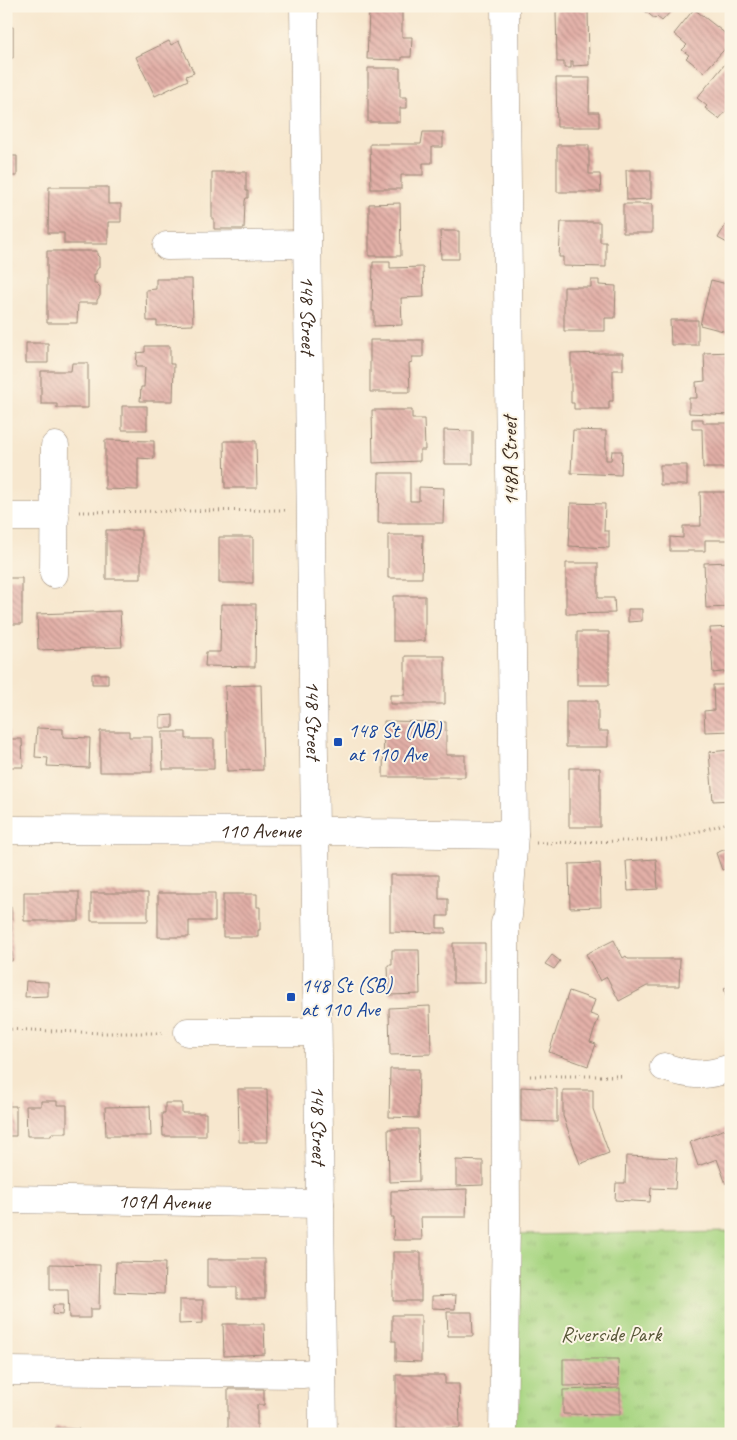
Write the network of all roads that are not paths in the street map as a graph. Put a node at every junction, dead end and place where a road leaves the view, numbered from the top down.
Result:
1 (304, 6) edge
2 (505, 6) edge
3 (306, 244) junction
4 (167, 246) dead end
5 (55, 446) dead end
6 (6, 517) edge
7 (55, 517) junction
8 (54, 574) dead end
9 (6, 830) edge
10 (315, 831) junction
11 (522, 839) junction
12 (188, 1032) road end
13 (317, 1032) junction
14 (664, 1068) dead end
15 (731, 1068) edge
16 (6, 1199) edge
17 (320, 1204) junction
18 (6, 1371) edge
19 (322, 1372) junction
20 (323, 1434) edge
21 (503, 1434) edge

1 - 3 street, 148 Street
2 - 11 street, 148A Street
3 - 4 street
3 - 10 street, 148 Street
5 - 7 street
6 - 7 street
7 - 8 street
9 - 10 street, 110 Avenue
10 - 11 street, 110 Avenue
10 - 13 street, 148 Street
11 - 21 street, 148A Street
12 - 13 street
13 - 17 street, 148 Street
14 - 15 street
16 - 17 street, 109A Avenue
17 - 19 street, 148 Street
18 - 19 street
19 - 20 street, 148 Street

